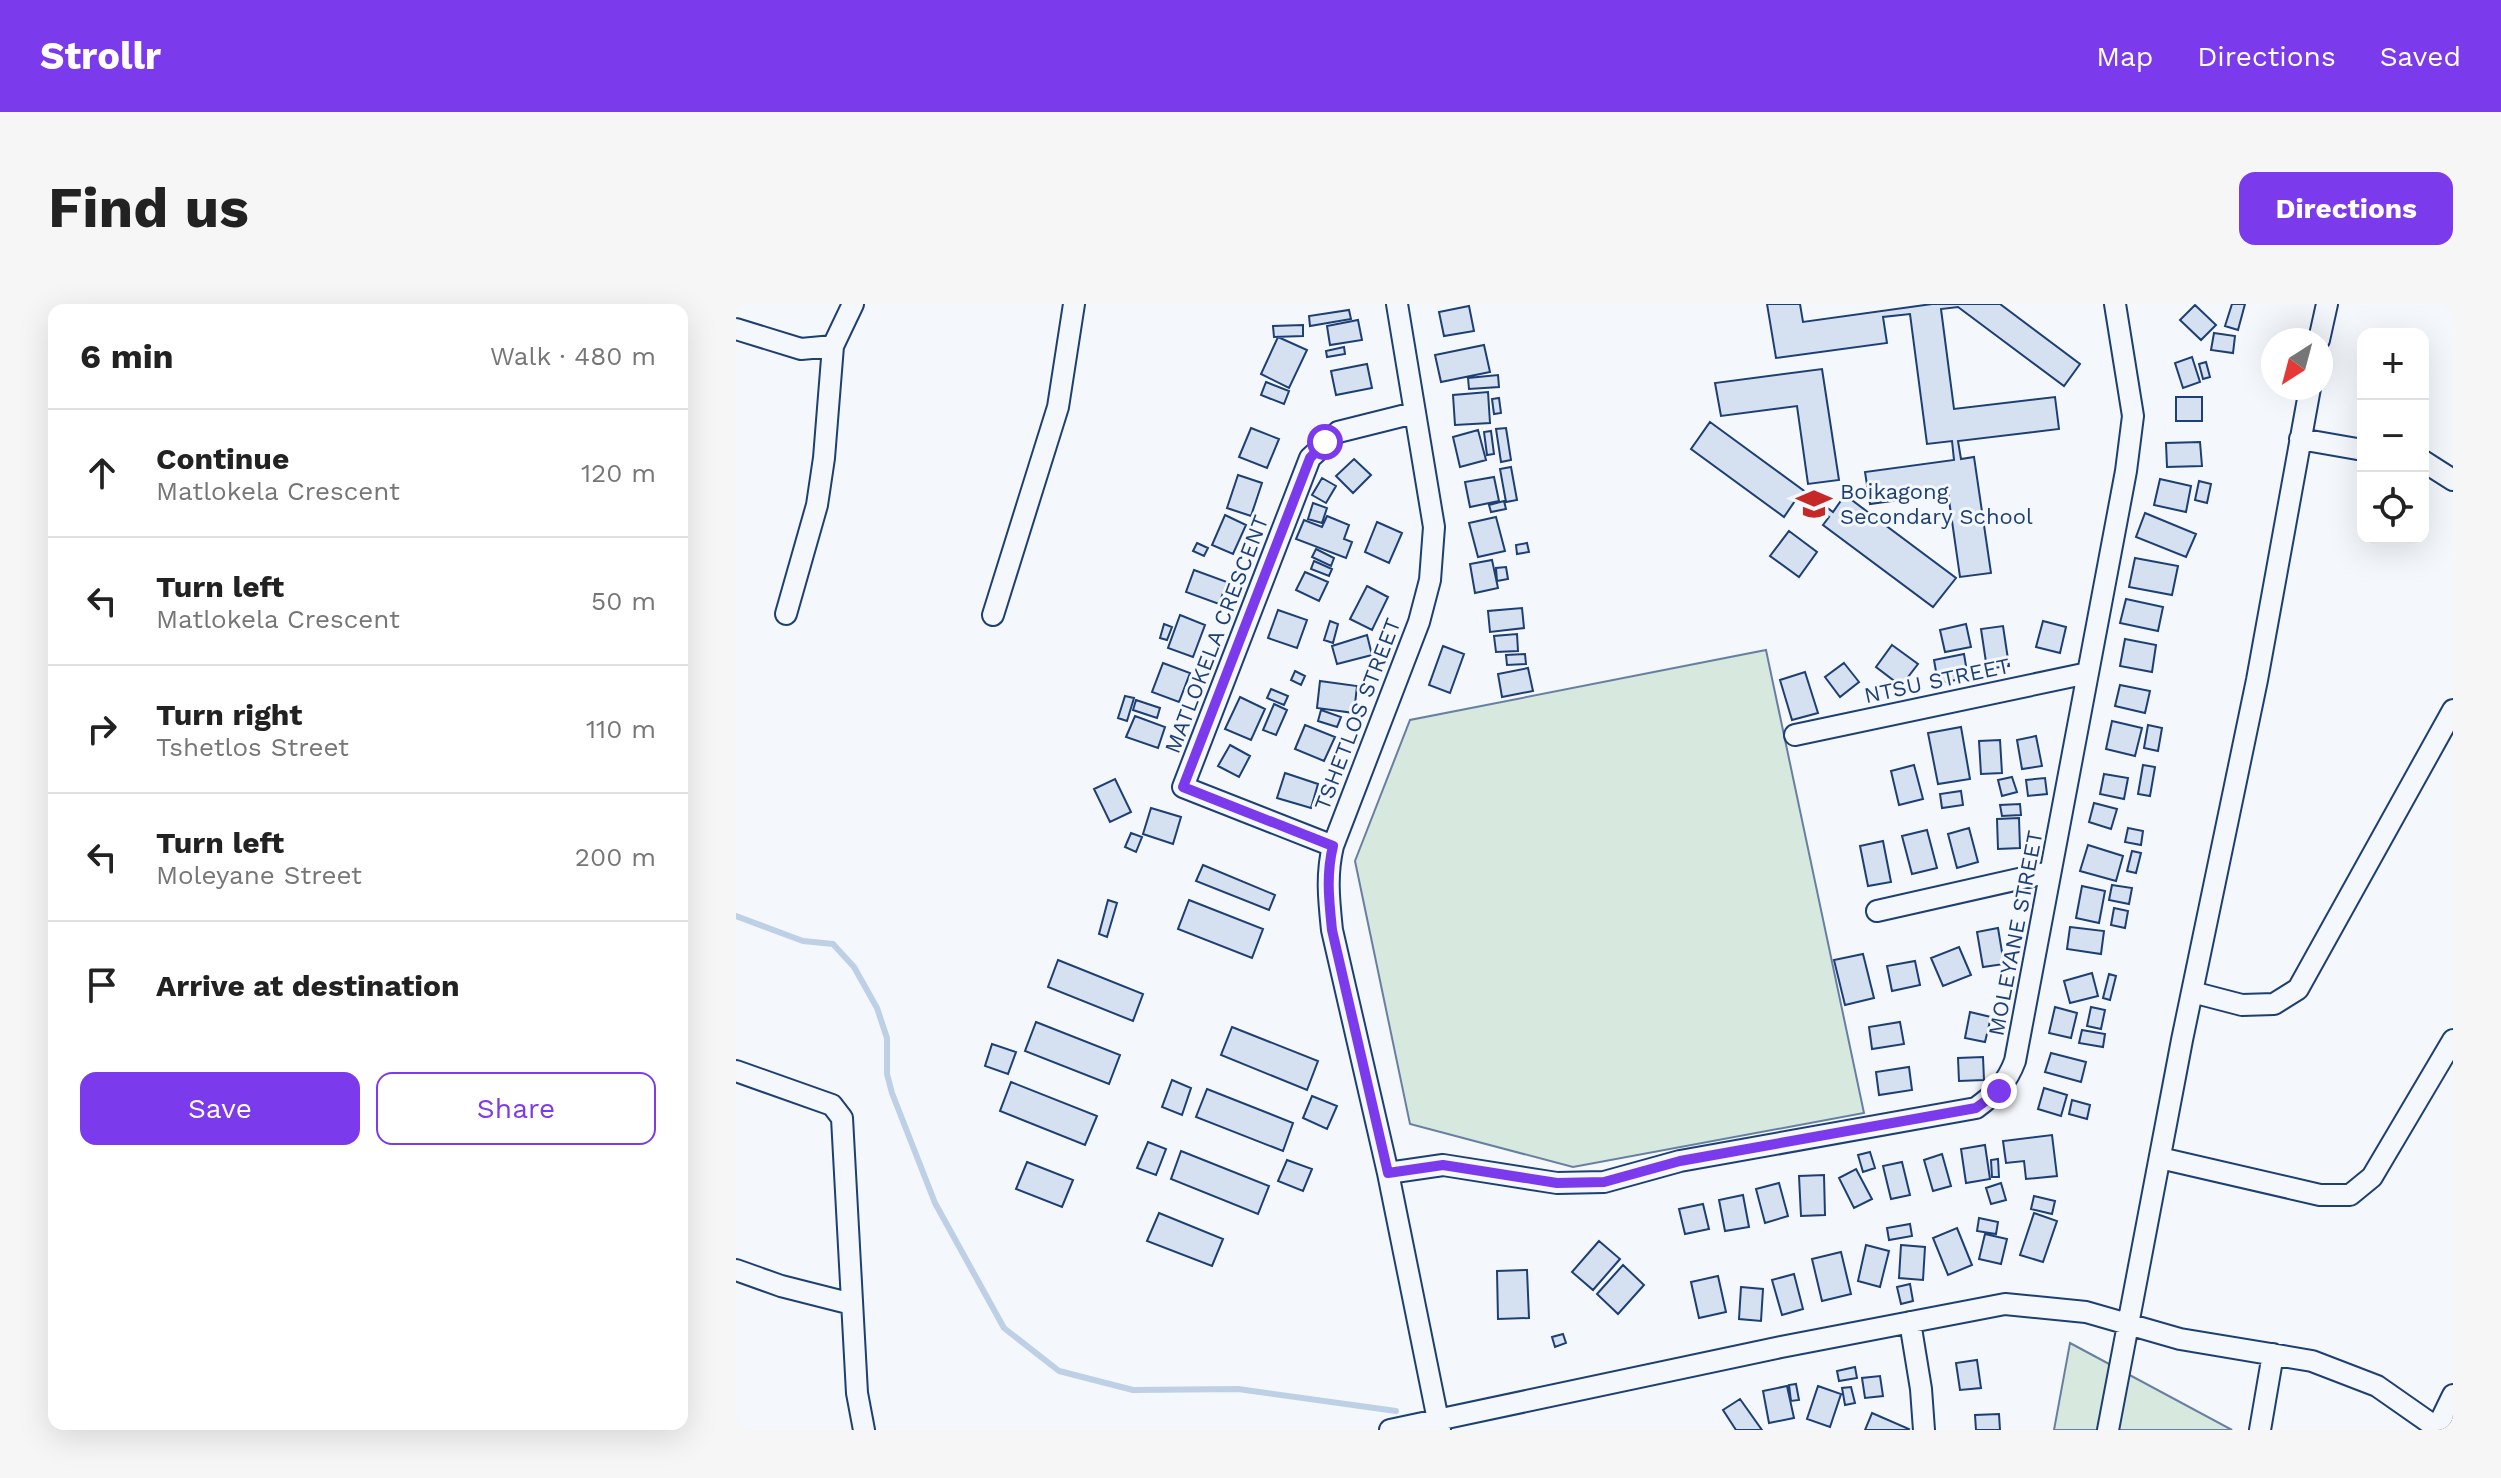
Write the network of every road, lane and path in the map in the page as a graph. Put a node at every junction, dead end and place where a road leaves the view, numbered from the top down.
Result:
1 (853, 304) edge
2 (1074, 304) edge
3 (1397, 304) edge
4 (2115, 304) edge
5 (2327, 304) edge
6 (2322, 328) edge
7 (736, 329) edge
8 (833, 346) junction
9 (2308, 400) edge
10 (1414, 413) junction
11 (2300, 439) junction
12 (2357, 449) edge
13 (2429, 465) edge
14 (2453, 480) edge
15 (786, 614) dead end
16 (993, 615) dead end
17 (2088, 673) junction
18 (2453, 710) edge
19 (1795, 735) dead end
20 (1333, 846) junction
21 (2050, 872) junction
22 (1877, 911) dead end
23 (2192, 992) junction
24 (2453, 1040) edge
25 (736, 1071) edge
26 (2160, 1158) junction
27 (1388, 1173) junction
28 (736, 1270) edge
29 (852, 1304) junction
30 (1910, 1322) junction
31 (2130, 1324) junction
32 (2273, 1354) junction
33 (2453, 1395) edge
34 (1439, 1426) edge
35 (2437, 1429) edge
36 (864, 1430) edge
37 (1390, 1430) edge
38 (1924, 1430) edge
39 (2108, 1430) edge
40 (2260, 1430) edge

1 - 8 street
2 - 16 street
3 - 10 street, TSHETLOS STREET
4 - 17 street, MOLEYANE STREET
5 - 6 street
7 - 8 street
8 - 15 street
9 - 11 street
10 - 20 street, TSHETLOS STREET
10 - 20 street, MATLOKELA CRESCENT
11 - 12 street
11 - 23 street
13 - 14 street
17 - 19 street, NTSU STREET
17 - 21 street, MOLEYANE STREET
18 - 23 street
20 - 27 street, TSHETLOS STREET
21 - 22 street
21 - 27 street, MOLEYANE STREET
23 - 26 street
24 - 26 street
25 - 29 street
26 - 31 street
27 - 34 street, TSHETLOS STREET
28 - 29 street
29 - 36 street
30 - 31 street
30 - 34 street
30 - 38 street
31 - 32 street
31 - 39 street
32 - 35 street
32 - 40 street
33 - 35 street
34 - 37 street

